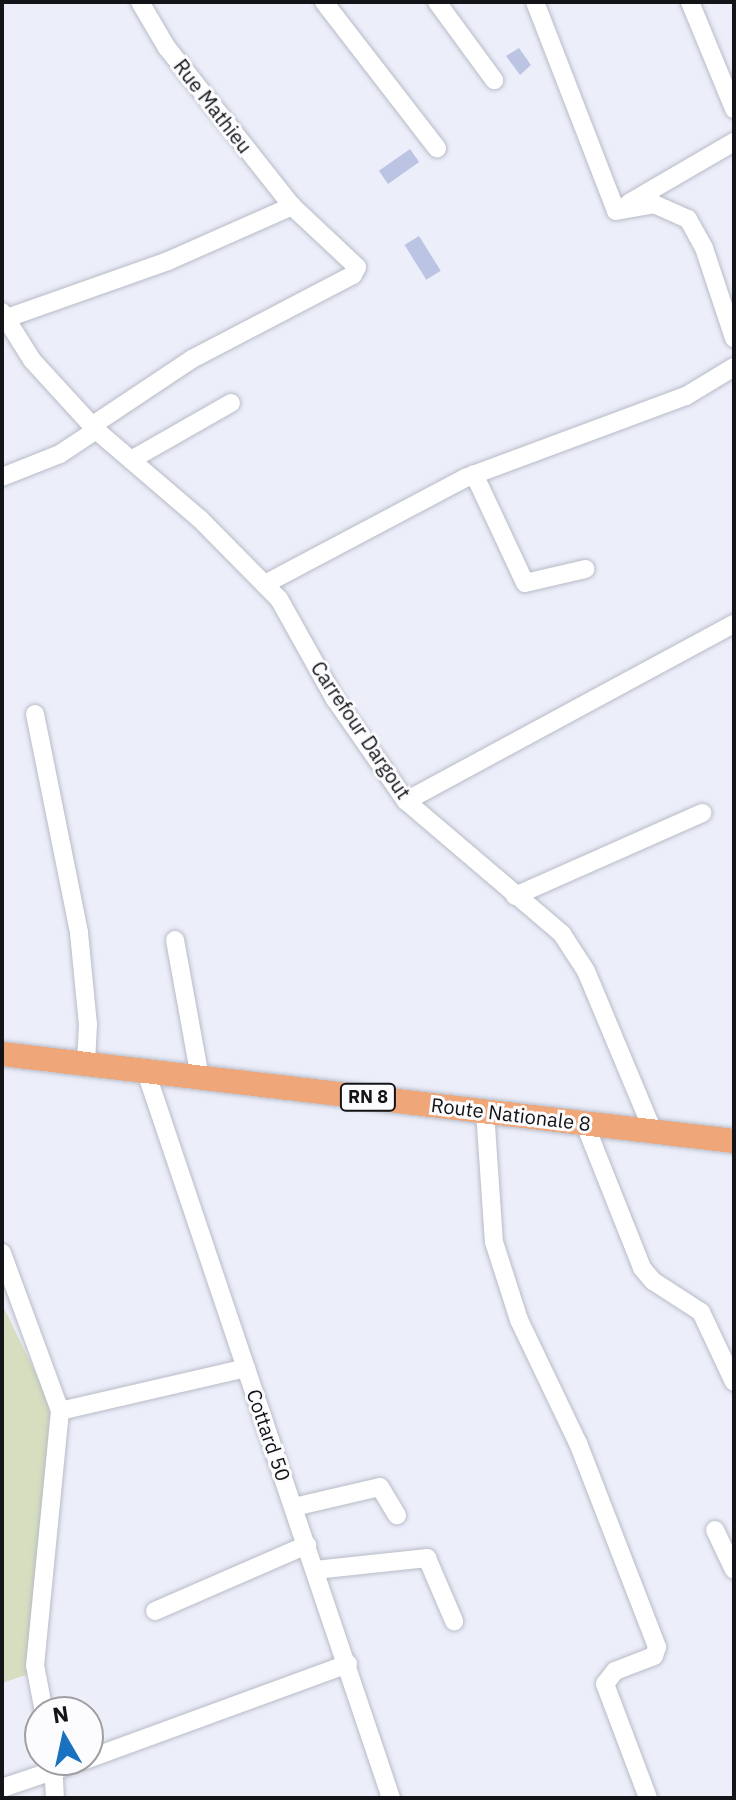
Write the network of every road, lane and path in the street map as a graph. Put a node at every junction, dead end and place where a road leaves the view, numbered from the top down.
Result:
1 (140, 2) edge
2 (324, 2) edge
3 (437, 2) edge
4 (535, 2) edge
5 (690, 2) edge
6 (494, 80) dead end
7 (734, 109) edge
8 (734, 142) edge
9 (437, 148) dead end
10 (292, 206) junction
11 (616, 211) junction
12 (4, 315) edge
13 (734, 338) edge
14 (734, 367) edge
15 (231, 403) dead end
16 (94, 428) junction
17 (131, 460) junction
18 (474, 474) junction
19 (2, 477) edge
20 (585, 569) dead end
21 (265, 584) junction
22 (734, 624) edge
23 (35, 714) dead end
24 (406, 801) junction
25 (702, 813) dead end
26 (515, 896) junction
27 (175, 940) dead end
28 (3, 1050) edge
29 (86, 1064) junction
30 (146, 1072) junction
31 (200, 1078) junction
32 (485, 1111) junction
33 (584, 1122) junction
34 (653, 1131) junction
35 (734, 1141) edge
36 (2, 1253) edge
37 (246, 1368) junction
38 (734, 1382) edge
39 (60, 1411) junction
40 (294, 1507) junction
41 (397, 1515) dead end
42 (715, 1530) dead end
43 (307, 1545) junction
44 (315, 1570) junction
45 (734, 1570) edge
46 (155, 1611) dead end
47 (454, 1621) dead end
48 (348, 1664) junction
49 (41, 1696) edge
50 (104, 1753) edge
51 (29, 1776) edge
52 (54, 1776) edge
53 (2, 1788) edge
54 (55, 1798) edge
55 (391, 1798) edge
56 (648, 1798) edge

1 - 10 street, Rue Mathieu
2 - 9 street
3 - 6 street
4 - 11 street
5 - 7 street
8 - 11 street
10 - 12 street
10 - 16 street, Rue Mathieu
11 - 13 street
12 - 16 street, Carrefour Dargout
14 - 18 street
15 - 17 street
16 - 17 street, Carrefour Dargout
16 - 19 street
17 - 21 street, Carrefour Dargout
18 - 20 street
18 - 21 street
21 - 24 street, Carrefour Dargout
22 - 24 street
23 - 29 street
24 - 26 street, Carrefour Dargout
25 - 26 street
26 - 34 street, Carrefour Dargout
27 - 31 street
28 - 29 main road, Route Nationale 8 / RN 8
29 - 30 main road, Route Nationale 8 / RN 8
30 - 31 main road, Route Nationale 8 / RN 8
30 - 37 street, Cottard 50
31 - 32 main road, Route Nationale 8 / RN 8
32 - 33 main road, Route Nationale 8 / RN 8
32 - 56 street
33 - 34 main road, Route Nationale 8 / RN 8
33 - 38 street
34 - 35 main road, Route Nationale 8 / RN 8
36 - 39 street
37 - 39 street
37 - 40 street, Cottard 50
39 - 49 street
40 - 41 street
40 - 43 street, Cottard 50
42 - 45 street
43 - 44 street, Cottard 50
43 - 46 street
44 - 47 street
44 - 48 street, Cottard 50
48 - 50 street
48 - 55 street, Cottard 50
51 - 53 street
52 - 54 street

